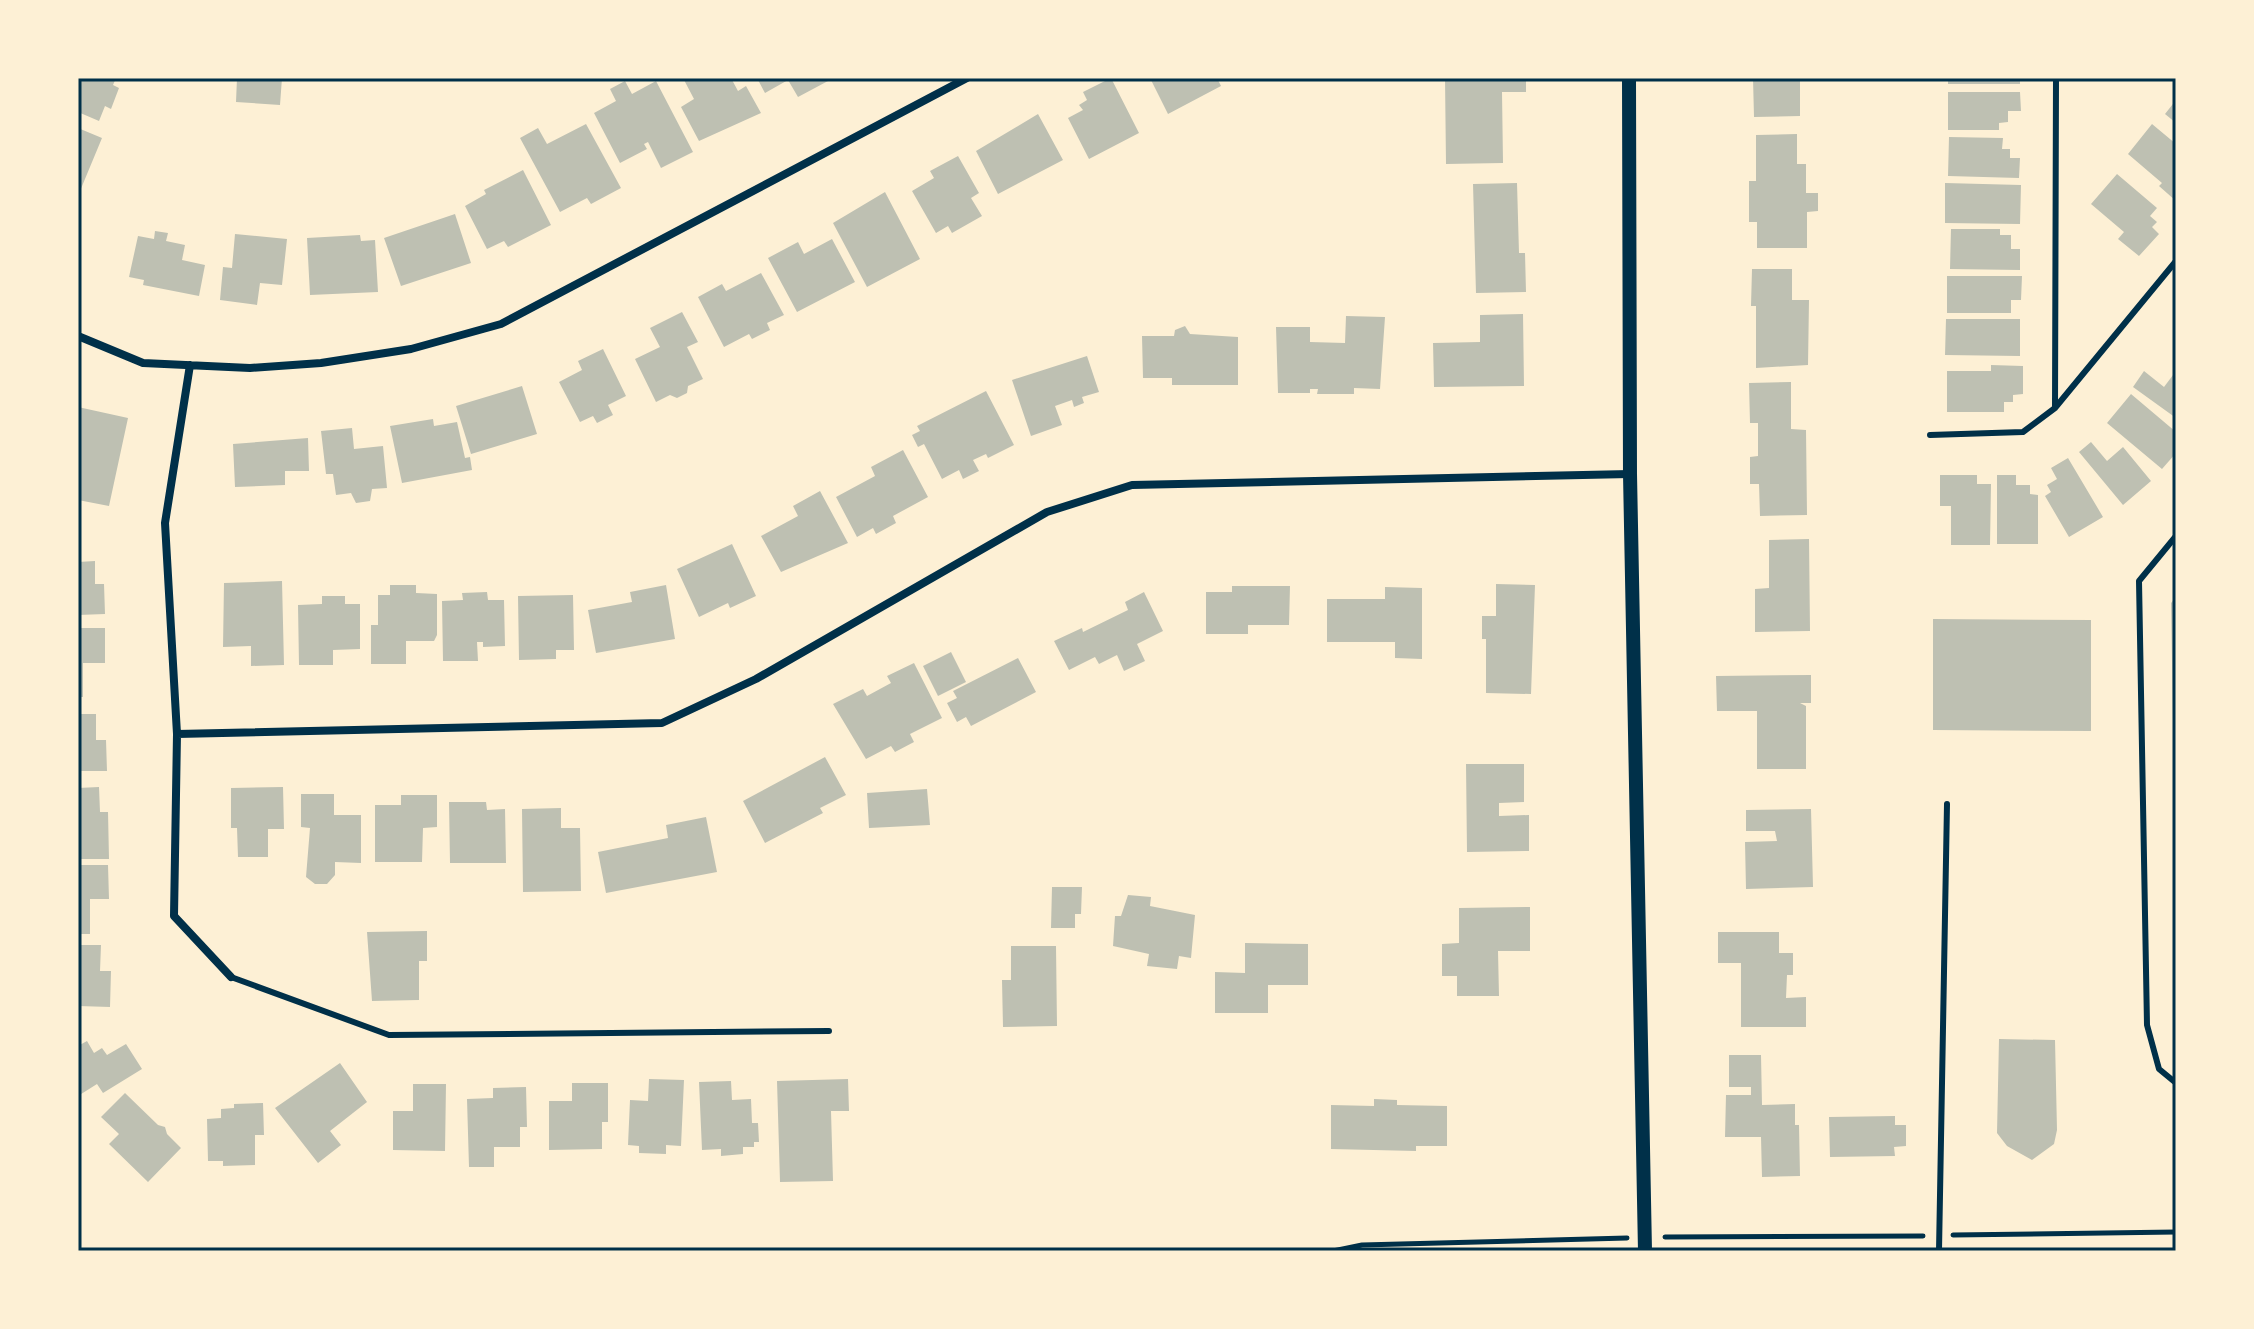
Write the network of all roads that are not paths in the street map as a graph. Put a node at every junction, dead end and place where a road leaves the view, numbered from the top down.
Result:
1 (967, 78) edge
2 (1629, 78) edge
3 (2056, 78) edge
4 (2176, 261) edge
5 (78, 336) edge
6 (190, 365) junction
7 (2055, 408) junction
8 (1930, 435) dead end
9 (1630, 474) junction
10 (2176, 536) edge
11 (177, 734) junction
12 (1947, 804) dead end
13 (231, 977) joint
14 (829, 1031) dead end
15 (2176, 1083) edge
16 (1645, 1251) edge
17 (1939, 1251) edge

1 - 6 street
2 - 9 street
3 - 7 lane
4 - 7 lane
5 - 6 street
6 - 11 street
7 - 8 lane
9 - 11 street
9 - 16 street
10 - 15 lane
11 - 13 street
12 - 17 lane
13 - 14 lane

